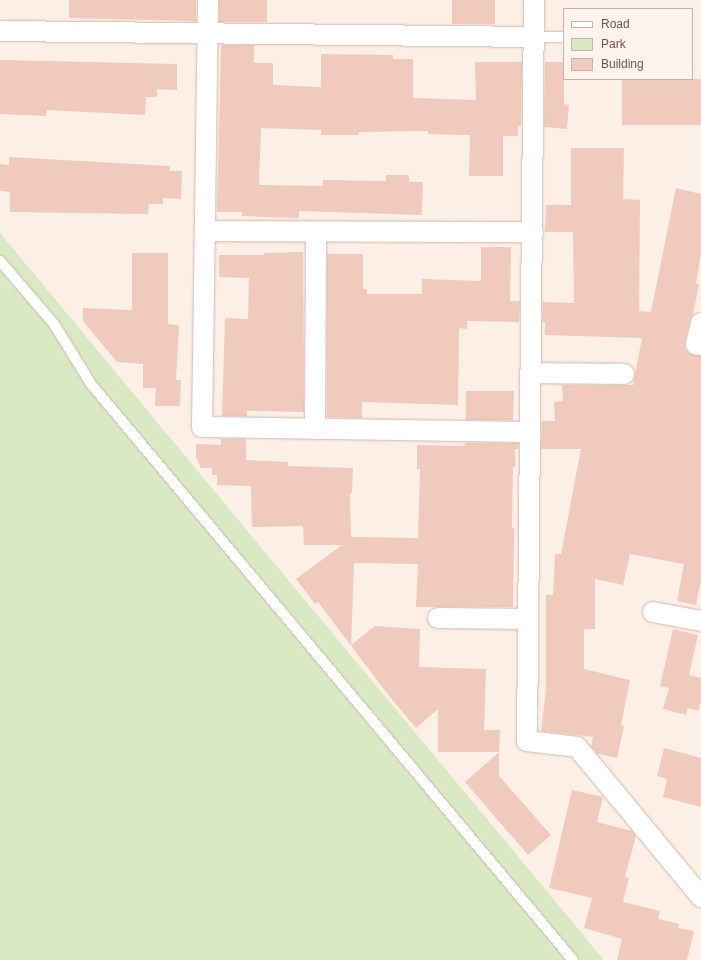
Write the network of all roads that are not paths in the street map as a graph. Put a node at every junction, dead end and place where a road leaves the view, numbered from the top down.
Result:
1 (208, 0) edge
2 (534, 0) edge
3 (0, 31) edge
4 (207, 33) junction
5 (534, 37) junction
6 (563, 37) edge
7 (205, 231) junction
8 (316, 232) junction
9 (533, 232) junction
10 (0, 261) edge
11 (701, 323) edge
12 (701, 345) edge
13 (531, 373) junction
14 (624, 374) dead end
15 (316, 429) junction
16 (530, 432) junction
17 (653, 612) dead end
18 (438, 618) dead end
19 (528, 619) junction
20 (701, 621) edge
21 (701, 897) edge
22 (574, 960) edge

1 - 4 street
2 - 5 street
3 - 4 street
4 - 5 street
4 - 7 street
5 - 6 lane
5 - 9 street
7 - 8 street
7 - 15 street
8 - 9 street
8 - 15 street
9 - 13 street
10 - 22 lane
11 - 12 street
13 - 14 street
13 - 16 street
15 - 16 street
16 - 19 street
17 - 20 street
18 - 19 street
19 - 21 street

